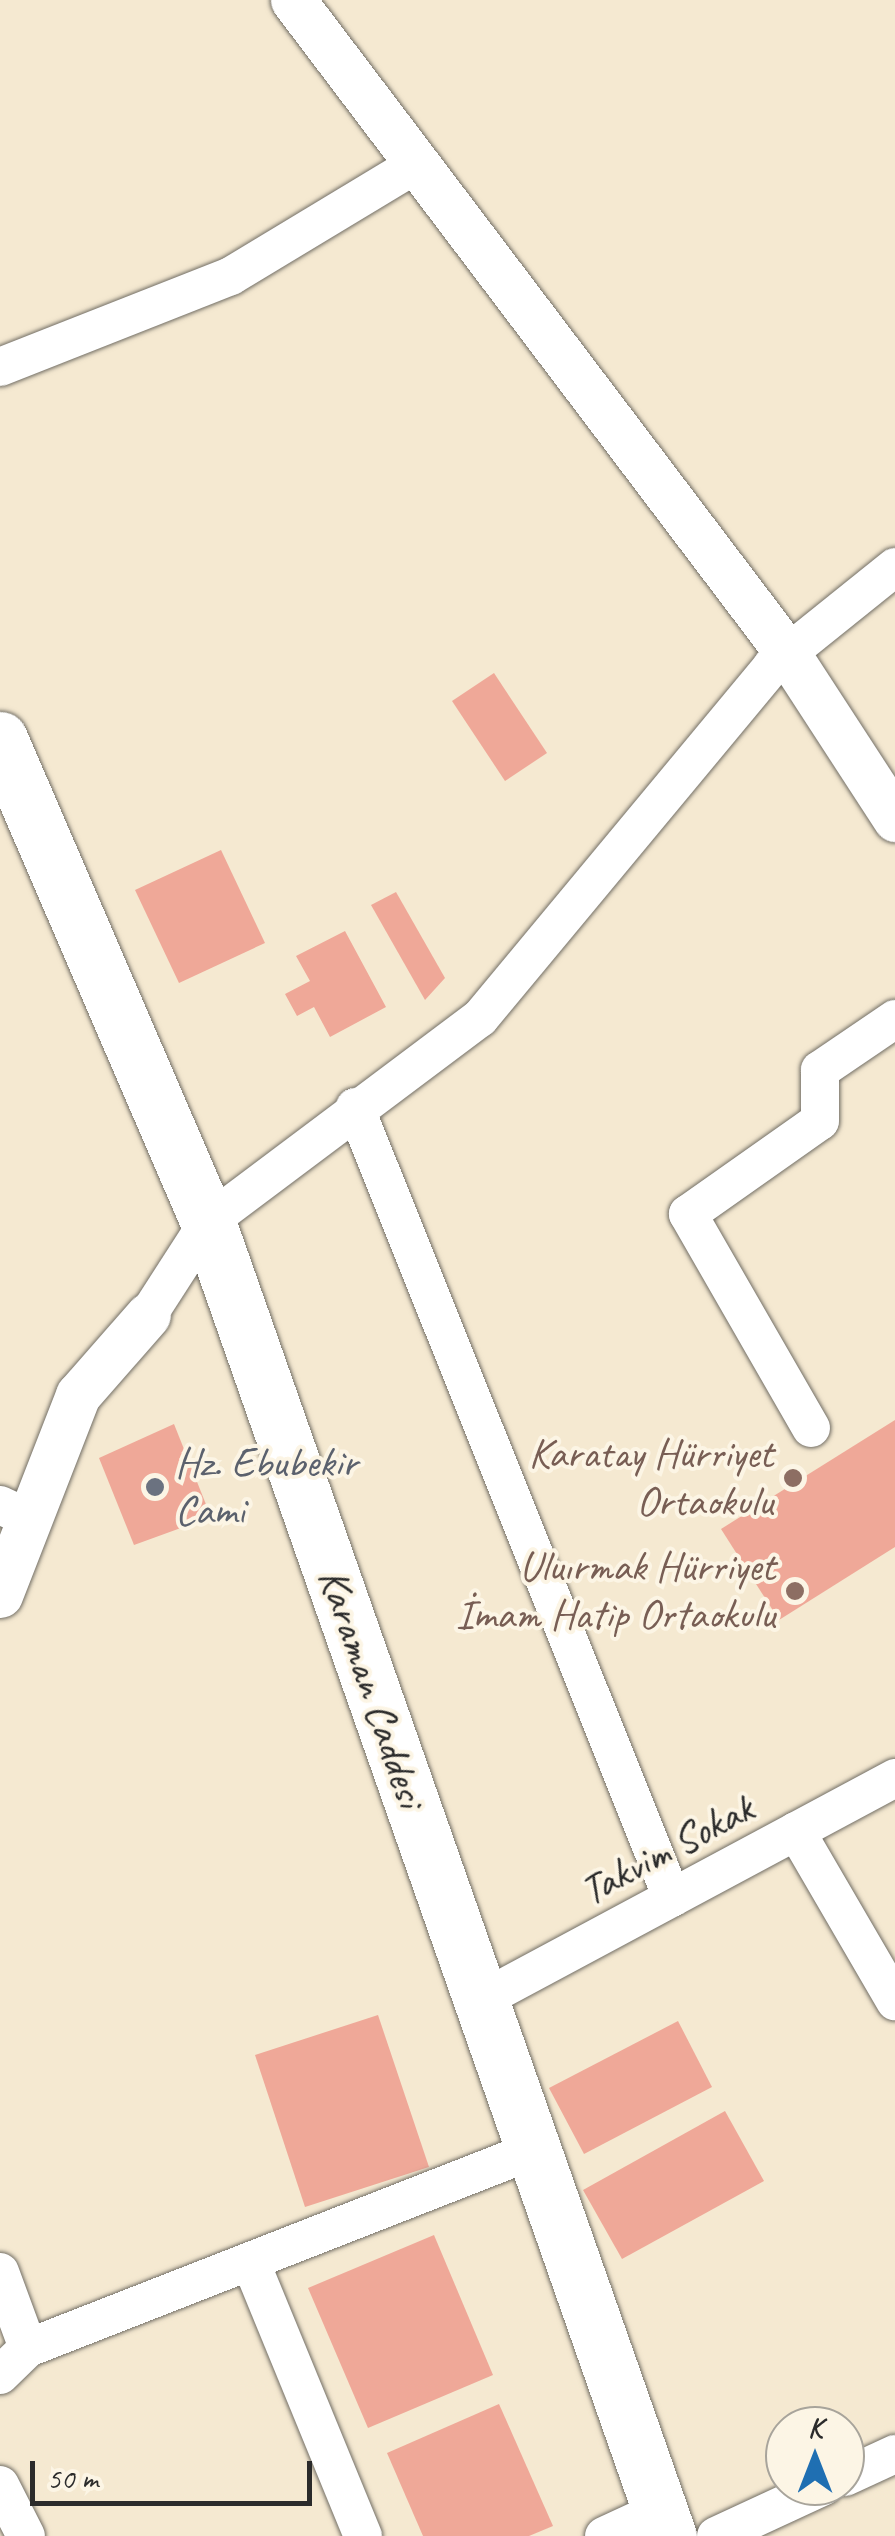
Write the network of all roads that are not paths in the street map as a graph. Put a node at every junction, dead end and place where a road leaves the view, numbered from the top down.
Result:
1 (292, 0) edge
2 (418, 162) junction
3 (0, 367) edge
4 (895, 568) edge
5 (788, 654) junction
6 (5, 768) edge
7 (895, 819) edge
8 (895, 1020) edge
9 (355, 1107) junction
10 (208, 1222) junction
11 (148, 1315) joint
12 (811, 1428) dead end
13 (15, 1512) edge
14 (0, 1596) edge
15 (895, 1778) edge
16 (796, 1831) junction
17 (672, 1898) junction
18 (481, 2000) junction
19 (895, 2001) edge
20 (534, 2150) junction
21 (251, 2263) junction
22 (0, 2272) edge
23 (28, 2348) junction
24 (0, 2375) edge
25 (895, 2454) edge
26 (865, 2467) edge
27 (0, 2485) edge
28 (781, 2506) edge
29 (664, 2523) edge
30 (26, 2536) edge
31 (363, 2536) edge
32 (604, 2536) edge
33 (716, 2536) edge

1 - 2 street
2 - 3 street
2 - 5 street
4 - 5 street
5 - 7 street
5 - 9 street
6 - 10 main road, Karaman Caddesi
8 - 12 street
9 - 10 street
9 - 17 street
10 - 11 street
10 - 18 main road, Karaman Caddesi
11 - 13 street
13 - 14 street
15 - 16 street, Takvim Sokak
16 - 17 street, Takvim Sokak
16 - 19 street
17 - 18 street, Takvim Sokak
18 - 20 main road, Karaman Caddesi
20 - 21 street
20 - 29 main road, Karaman Caddesi
21 - 23 street
21 - 31 street
22 - 23 street
23 - 24 street
25 - 26 street
27 - 30 street
28 - 33 street
29 - 32 street

